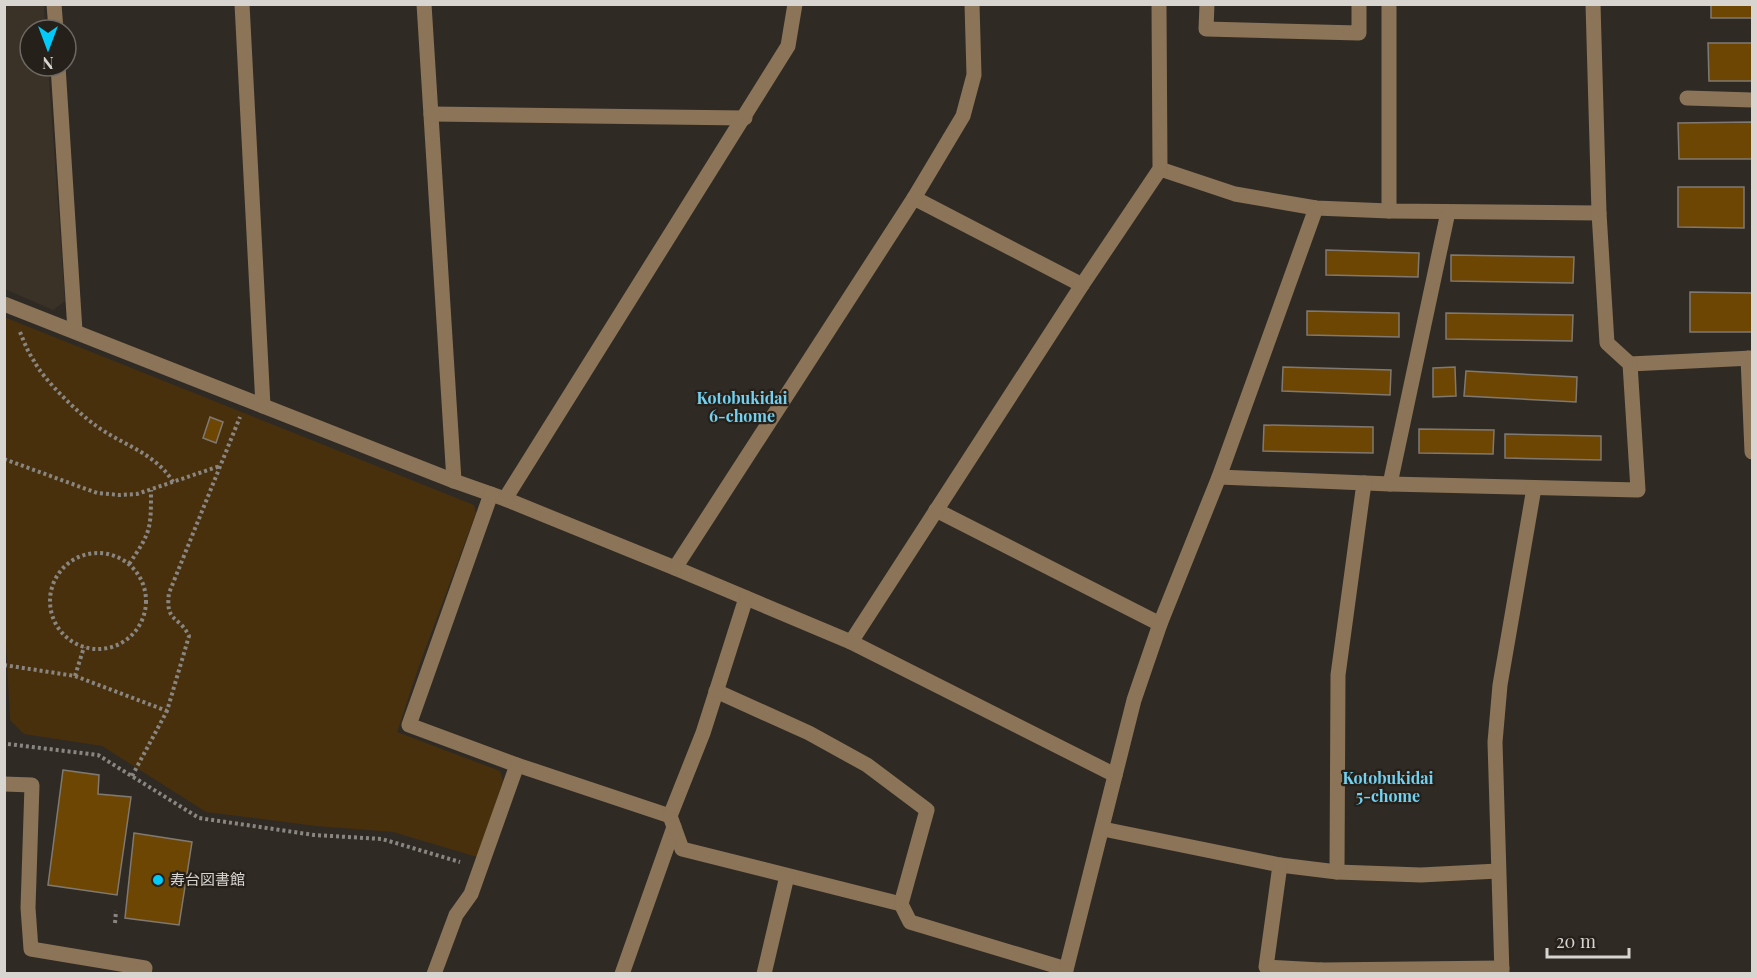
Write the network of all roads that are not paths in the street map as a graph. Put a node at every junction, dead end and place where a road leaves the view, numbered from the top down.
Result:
1 (242, 4) edge
2 (424, 4) edge
3 (795, 4) edge
4 (972, 4) edge
5 (1159, 4) edge
6 (1207, 4) edge
7 (1359, 4) edge
8 (1389, 4) edge
9 (1593, 4) edge
10 (59, 78) edge
11 (1687, 98) dead end
12 (1752, 100) edge
13 (431, 114) junction
14 (745, 117) junction
15 (1160, 169) junction
16 (915, 198) junction
17 (1316, 208) junction
18 (1389, 211) junction
19 (1449, 212) junction
20 (1599, 213) junction
21 (1082, 285) junction
22 (9, 306) edge
23 (75, 331) junction
24 (1750, 358) edge
25 (1630, 364) junction
26 (263, 406) junction
27 (1752, 452) edge
28 (1219, 477) junction
29 (454, 481) junction
30 (1364, 483) junction
31 (1390, 484) junction
32 (1534, 488) junction
33 (498, 496) junction
34 (936, 510) junction
35 (675, 568) junction
36 (746, 598) junction
37 (1160, 624) junction
38 (851, 642) junction
39 (716, 692) junction
40 (517, 765) junction
41 (1115, 775) junction
42 (4, 784) edge
43 (672, 821) junction
44 (1103, 829) junction
45 (1280, 865) junction
46 (1497, 871) junction
47 (1337, 872) junction
48 (787, 876) junction
49 (901, 904) junction
50 (1065, 971) edge
51 (1502, 971) edge
52 (1321, 972) edge
53 (144, 974) edge
54 (434, 974) edge
55 (622, 974) edge
56 (764, 974) edge

1 - 26 street
2 - 13 street
3 - 14 street
4 - 16 street
5 - 15 street
6 - 7 street
8 - 18 street
9 - 20 street
10 - 23 street
11 - 12 street
13 - 14 street
13 - 29 street
14 - 33 street
15 - 17 street
15 - 21 street
16 - 21 street
16 - 35 street
17 - 18 street
17 - 28 street
18 - 19 street
19 - 20 street
19 - 31 street
20 - 25 street
21 - 34 street
22 - 23 street
23 - 26 street
24 - 25 street
24 - 27 street
25 - 32 street
26 - 29 street
28 - 30 street
28 - 37 street
29 - 33 street
30 - 31 street
30 - 47 street
31 - 32 street
32 - 46 street
33 - 35 street
33 - 40 street
34 - 37 street
34 - 38 street
35 - 36 street
36 - 38 street
36 - 39 street
37 - 41 street
38 - 41 street
39 - 43 street
39 - 49 street
40 - 43 street
40 - 54 street
41 - 44 street
42 - 53 street
43 - 48 street
43 - 55 street
44 - 45 street
44 - 50 street
45 - 47 street
45 - 52 street
46 - 47 street
46 - 51 street
48 - 49 street
48 - 56 street
49 - 50 street
51 - 52 street

